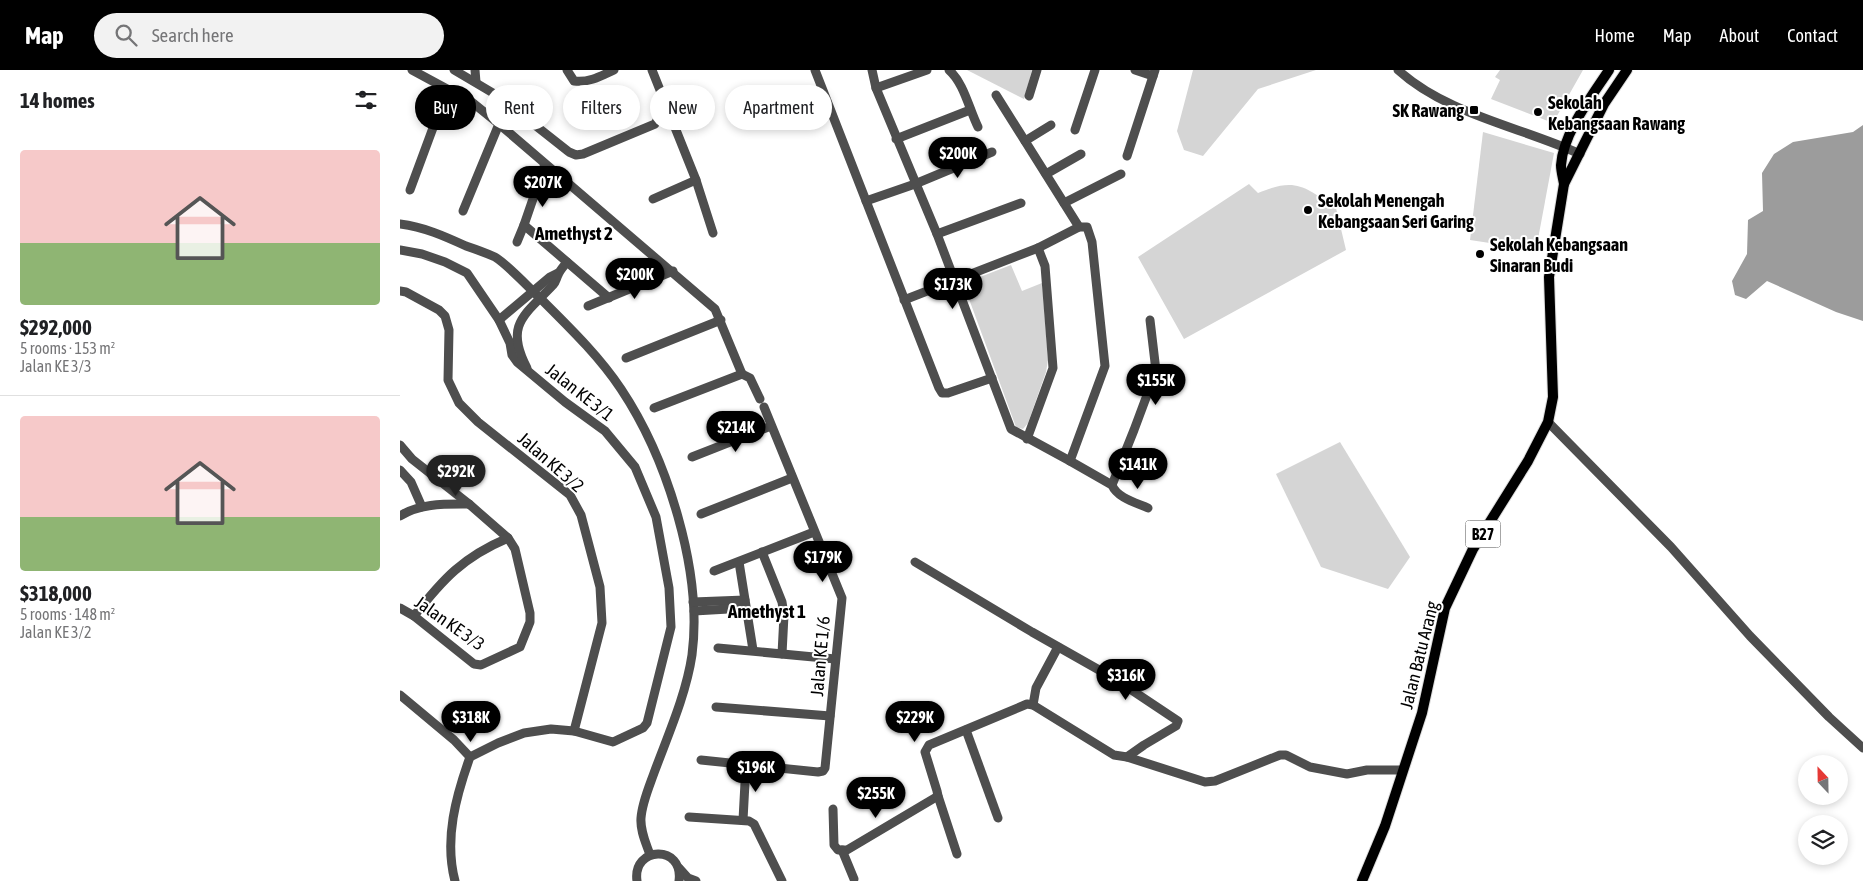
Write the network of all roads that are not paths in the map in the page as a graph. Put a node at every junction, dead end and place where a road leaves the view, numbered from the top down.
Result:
1 (412, 70) edge
2 (454, 70) edge
3 (475, 70) edge
4 (567, 70) edge
5 (614, 70) edge
6 (652, 70) edge
7 (815, 70) edge
8 (872, 70) edge
9 (927, 70) edge
10 (949, 70) edge
11 (1036, 70) edge
12 (1095, 70) edge
13 (1135, 70) edge
14 (1398, 70) edge
15 (1609, 70) edge
16 (1627, 70) edge
17 (1154, 73) edge
18 (476, 82) junction
19 (438, 85) edge
20 (658, 85) edge
21 (876, 88) junction
22 (996, 95) dead end
23 (1029, 96) dead end
24 (476, 105) edge
25 (970, 110) junction
26 (486, 114) edge
27 (1051, 125) dead end
28 (650, 126) edge
29 (978, 127) dead end
30 (432, 130) edge
31 (497, 130) edge
32 (506, 130) edge
33 (677, 130) edge
34 (1075, 130) dead end
35 (896, 139) junction
36 (1025, 141) junction
37 (1565, 147) junction
38 (992, 152) dead end
39 (1080, 154) dead end
40 (1580, 154) junction
41 (1128, 156) dead end
42 (545, 164) junction
43 (1046, 174) junction
44 (1121, 174) dead end
45 (696, 180) junction
46 (915, 184) junction
47 (1564, 184) junction
48 (410, 190) dead end
49 (653, 199) dead end
50 (866, 201) junction
51 (1021, 203) dead end
52 (1064, 203) junction
53 (463, 211) dead end
54 (400, 224) edge
55 (524, 225) junction
56 (1079, 227) junction
57 (714, 233) dead end
58 (937, 234) junction
59 (516, 242) dead end
60 (1038, 248) junction
61 (400, 250) edge
62 (567, 262) junction
63 (673, 271) junction
64 (955, 281) junction
65 (400, 290) edge
66 (536, 295) junction
67 (608, 298) junction
68 (904, 300) junction
69 (588, 306) dead end
70 (499, 320) junction
71 (721, 320) junction
72 (1150, 320) dead end
73 (626, 358) dead end
74 (529, 372) junction
75 (742, 374) junction
76 (992, 378) junction
77 (654, 408) dead end
78 (1548, 422) junction
79 (771, 426) junction
80 (1027, 439) junction
81 (400, 445) edge
82 (692, 457) dead end
83 (1070, 461) junction
84 (400, 470) edge
85 (792, 478) junction
86 (443, 485) junction
87 (1112, 485) junction
88 (440, 504) junction
89 (469, 504) junction
90 (422, 507) junction
91 (1148, 508) dead end
92 (701, 514) dead end
93 (400, 516) edge
94 (814, 532) junction
95 (508, 538) junction
96 (762, 552) junction
97 (739, 562) junction
98 (915, 562) dead end
99 (714, 571) dead end
100 (746, 604) junction
101 (693, 607) junction
102 (400, 608) edge
103 (414, 616) junction
104 (1058, 647) junction
105 (718, 648) dead end
106 (754, 650) junction
107 (782, 654) junction
108 (835, 659) junction
109 (400, 695) edge
110 (1033, 705) junction
111 (716, 707) dead end
112 (830, 716) junction
113 (966, 730) junction
114 (574, 731) junction
115 (1863, 748) edge
116 (470, 757) junction
117 (1127, 757) junction
118 (701, 760) dead end
119 (746, 764) junction
120 (1404, 770) junction
121 (938, 796) junction
122 (833, 810) dead end
123 (689, 817) dead end
124 (998, 818) dead end
125 (743, 820) junction
126 (842, 850) junction
127 (957, 854) dead end
128 (650, 855) junction
129 (679, 868) junction
130 (854, 879) dead end
131 (455, 881) edge
132 (637, 881) edge
133 (679, 881) edge
134 (696, 881) edge
135 (782, 881) edge
136 (1362, 881) edge

1 - 19 street, Jalan KE 1/6
2 - 18 street
3 - 18 street
4 - 5 street
6 - 20 street
7 - 50 street
8 - 21 street
9 - 21 street
10 - 25 street
11 - 23 street
12 - 34 street
13 - 17 street
14 - 37 street
15 - 37 main road, Jalan Batu Arang / B27
16 - 40 main road, Jalan Batu Arang / B27
17 - 41 street
18 - 28 street
21 - 35 street
22 - 36 street
24 - 26 street, Jalan KE 1/6
25 - 29 street
25 - 35 street
27 - 36 street
30 - 48 street
31 - 53 street
32 - 42 street, Jalan KE 1/6
33 - 45 street
35 - 46 street
36 - 43 street
37 - 40 street
37 - 47 main road, Jalan Batu Arang / B27
38 - 46 street
39 - 43 street
40 - 47 main road, Jalan Batu Arang / B27
42 - 55 street
42 - 63 street, Jalan KE 1/6
43 - 52 street
44 - 52 street
45 - 49 street
45 - 57 street
46 - 50 street
46 - 58 street
47 - 78 main road, Jalan Batu Arang / B27
50 - 68 street
51 - 58 street
52 - 56 street
54 - 66 street
55 - 59 street
55 - 62 street
56 - 60 street
56 - 83 street
58 - 64 street
60 - 64 street
60 - 80 street
61 - 70 street, Jalan KE 3/1
62 - 66 street
62 - 67 street
63 - 67 street
63 - 71 street, Jalan KE 1/6
64 - 68 street
64 - 76 street
65 - 114 street, Jalan KE 3/2
66 - 70 street
66 - 74 street
66 - 101 street
67 - 69 street
68 - 76 street
70 - 74 street, Jalan KE 3/1
71 - 73 street
71 - 75 street, Jalan KE 1/6
72 - 87 street
74 - 114 street, Jalan KE 3/1
75 - 77 street
75 - 79 street, Jalan KE 1/6
76 - 80 street
78 - 115 street
78 - 120 main road, Jalan Batu Arang / B27
79 - 82 street
79 - 85 street, Jalan KE 1/6
80 - 83 street
81 - 86 street, Jalan KE 3/3
83 - 87 street
84 - 90 street
85 - 92 street
85 - 94 street, Jalan KE 1/6
86 - 88 street
86 - 89 street, Jalan KE 3/3
87 - 91 street
88 - 89 street
88 - 90 street
89 - 95 street, Jalan KE 3/3
90 - 93 street
94 - 96 street
94 - 108 street, Jalan KE 1/6
95 - 103 street
95 - 103 street, Jalan KE 3/3
96 - 97 street
96 - 107 street
97 - 99 street
97 - 100 street
98 - 104 street
100 - 101 street
100 - 106 street
101 - 128 street
102 - 103 street, Jalan KE 3/3
104 - 110 street
104 - 117 street
105 - 106 street
106 - 107 street
107 - 108 street
108 - 112 street, Jalan KE 1/6
109 - 116 street
110 - 113 street
110 - 117 street
111 - 112 street
112 - 119 street, Jalan KE 1/6
113 - 121 street
113 - 124 street
114 - 116 street
116 - 131 street
117 - 120 street
118 - 119 street
119 - 125 street
120 - 136 main road, Jalan Batu Arang / B27
121 - 126 street
121 - 127 street
122 - 126 street
123 - 125 street
125 - 135 street
126 - 130 street
128 - 129 street
128 - 132 street
129 - 133 street
129 - 134 street

